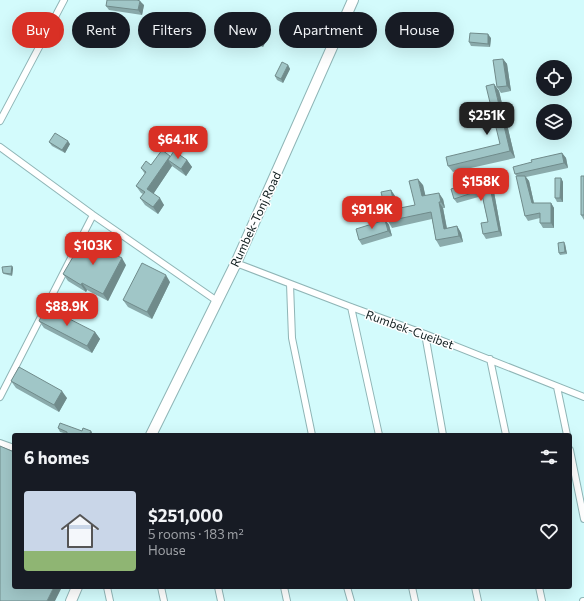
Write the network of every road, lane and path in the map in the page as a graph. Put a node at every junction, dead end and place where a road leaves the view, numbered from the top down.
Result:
1 (64, 0) edge
2 (353, 0) edge
3 (0, 120) edge
4 (0, 147) edge
5 (93, 215) junction
6 (236, 263) junction
7 (290, 284) junction
8 (216, 301) junction
9 (351, 307) junction
10 (425, 334) junction
11 (490, 359) junction
12 (557, 387) junction
13 (0, 397) edge
14 (584, 397) edge
15 (152, 433) edge
16 (312, 433) edge
17 (379, 433) edge
18 (443, 433) edge
19 (506, 433) edge
20 (567, 433) edge
21 (0, 443) edge
22 (12, 447) edge
23 (572, 460) edge
24 (584, 519) edge
25 (77, 589) edge
26 (107, 589) edge
27 (161, 589) edge
28 (218, 589) edge
29 (284, 589) edge
30 (348, 589) edge
31 (412, 589) edge
32 (475, 589) edge
33 (539, 589) edge
34 (71, 601) edge
35 (110, 601) edge
36 (164, 601) edge
37 (221, 601) edge
38 (287, 601) edge
39 (351, 601) edge
40 (415, 601) edge
41 (478, 601) edge
42 (542, 601) edge

1 - 3 street
2 - 6 main road, Rumbek-Tonj Road
4 - 5 street
5 - 8 street
5 - 13 street
6 - 7 street, Rumbek-Cueibet
6 - 8 main road, Rumbek-Tonj Road
7 - 9 street, Rumbek-Cueibet
7 - 16 street
8 - 15 main road, Rumbek-Tonj Road
9 - 10 street, Rumbek-Cueibet
9 - 17 street
10 - 11 street, Rumbek-Cueibet
10 - 18 street
11 - 12 street, Rumbek-Cueibet
11 - 19 street
12 - 14 street, Rumbek-Cueibet
12 - 20 street
21 - 22 street
23 - 24 street
25 - 34 main road
26 - 35 street
27 - 36 street
28 - 37 street
29 - 38 street
30 - 39 street
31 - 40 street
32 - 41 street
33 - 42 street

